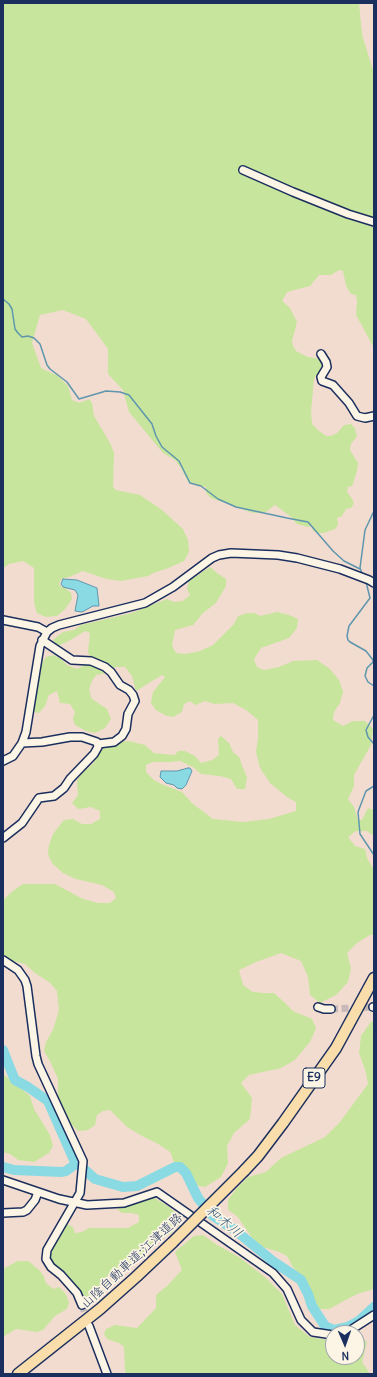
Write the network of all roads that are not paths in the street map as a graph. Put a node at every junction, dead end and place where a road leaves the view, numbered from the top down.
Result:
1 (243, 170) dead end
2 (374, 222) edge
3 (321, 354) dead end
4 (374, 416) edge
5 (374, 583) edge
6 (3, 620) edge
7 (46, 632) junction
8 (42, 640) junction
9 (22, 743) junction
10 (98, 744) junction
11 (3, 761) edge
12 (3, 838) edge
13 (3, 960) edge
14 (374, 978) edge
15 (318, 1007) dead end
16 (331, 1009) tunnel mouth
17 (3, 1180) edge
18 (38, 1192) junction
19 (74, 1202) junction
20 (3, 1213) edge
21 (82, 1305) tunnel mouth
22 (374, 1315) edge
23 (358, 1325) edge
24 (89, 1326) tunnel mouth
25 (325, 1334) edge
26 (18, 1374) edge
27 (107, 1374) edge

1 - 2 street
3 - 4 street
5 - 7 street
6 - 7 street
7 - 8 street
8 - 9 street
8 - 10 street
9 - 10 street
9 - 11 street
10 - 12 street
13 - 19 street
14 - 26 highway, 山陰自動車道;江津道路 / E9, bridge
15 - 16 street
17 - 18 street
18 - 19 street
18 - 20 street
19 - 21 street
19 - 25 street
22 - 23 street
24 - 27 street

